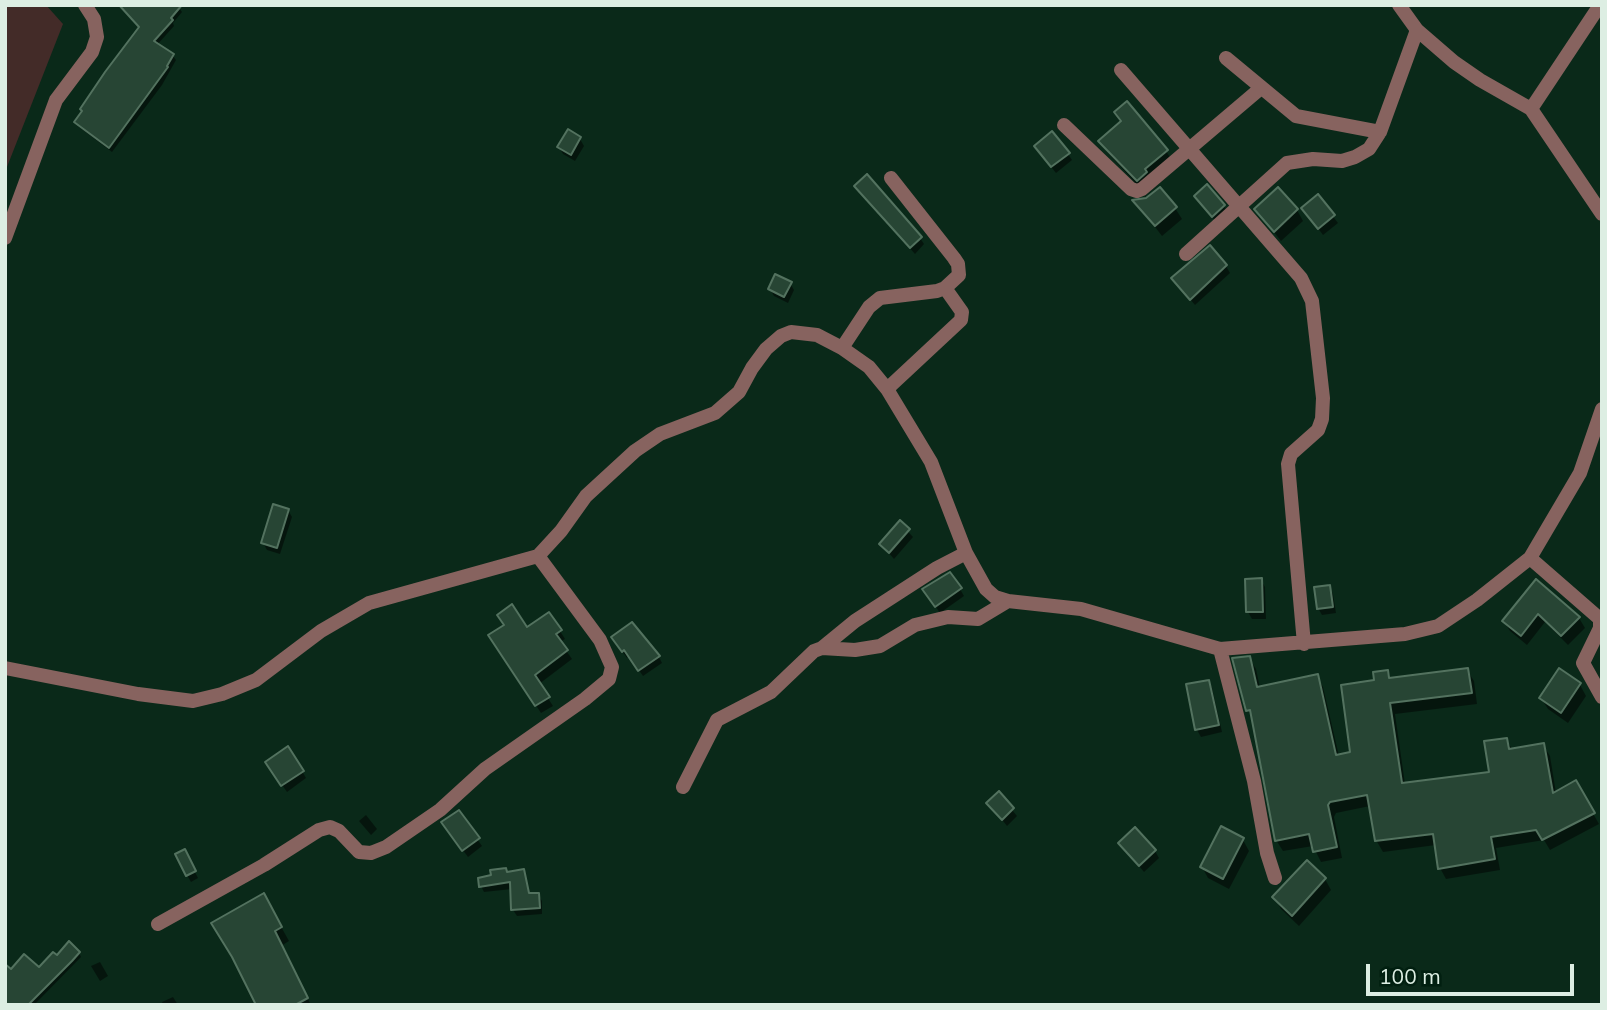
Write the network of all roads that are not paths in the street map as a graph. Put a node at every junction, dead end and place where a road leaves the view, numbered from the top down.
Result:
1 (85, 5) edge
2 (1399, 5) edge
3 (1600, 5) edge
4 (1417, 30) junction
5 (1226, 58) dead end
6 (1121, 70) dead end
7 (1261, 88) junction
8 (1531, 109) junction
9 (1064, 125) dead end
10 (1380, 132) junction
11 (1189, 149) junction
12 (891, 178) dead end
13 (1239, 206) junction
14 (1602, 214) edge
15 (5, 238) edge
16 (1186, 254) dead end
17 (944, 288) junction
18 (842, 348) junction
19 (887, 389) junction
20 (1602, 409) edge
21 (966, 553) junction
22 (538, 556) junction
23 (1530, 558) junction
24 (1008, 601) junction
25 (1304, 644) junction
26 (822, 648) junction
27 (1220, 649) junction
28 (5, 668) edge
29 (1602, 697) edge
30 (682, 787) dead end
31 (1275, 878) dead end
32 (158, 924) dead end

1 - 15 street
2 - 4 street
3 - 8 street
4 - 8 street
4 - 10 street
5 - 7 street
6 - 11 street
7 - 10 street
7 - 11 street
8 - 14 street
9 - 11 street
10 - 13 street
11 - 13 street
12 - 17 street
13 - 16 street
13 - 25 street
17 - 18 street
17 - 19 street
18 - 19 street
18 - 22 street
19 - 21 street
20 - 23 street
21 - 24 street
21 - 26 street
22 - 28 street
22 - 32 street
23 - 25 street
23 - 29 street
24 - 26 street
24 - 27 street
25 - 27 street
26 - 30 street
27 - 31 street

